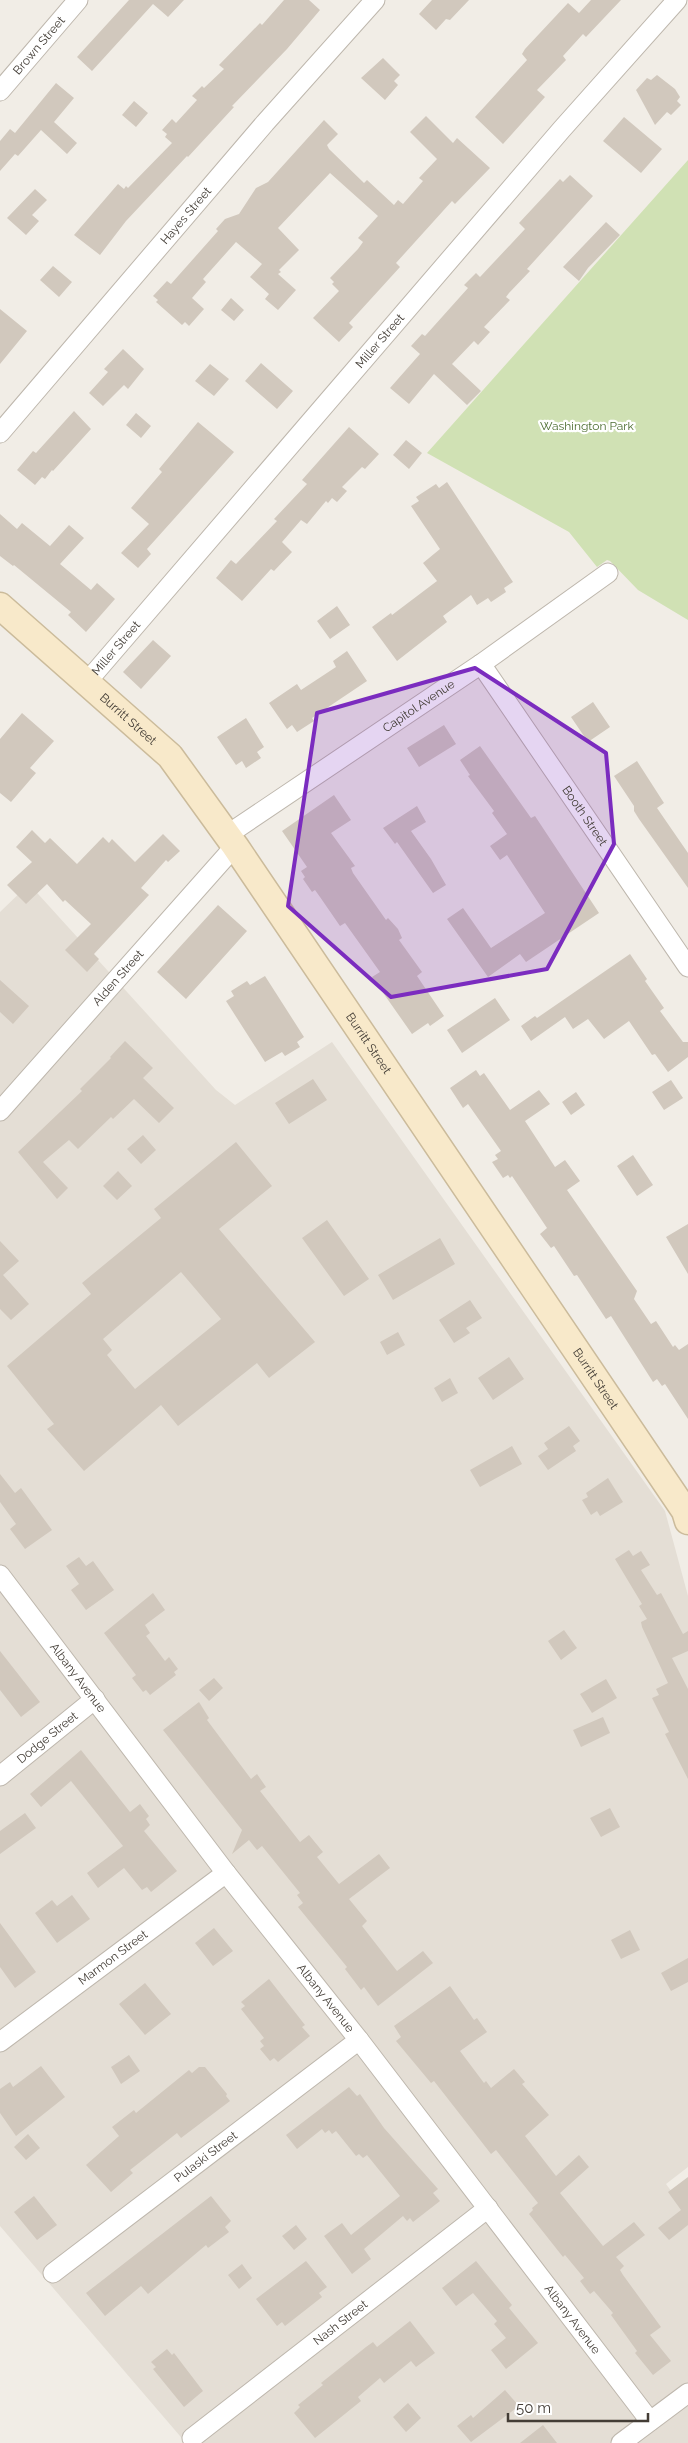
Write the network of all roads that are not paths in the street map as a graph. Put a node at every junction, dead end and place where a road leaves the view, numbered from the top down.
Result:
1 (78, 0) edge
2 (374, 0) edge
3 (676, 0) edge
4 (0, 91) edge
5 (0, 433) edge
6 (608, 573) dead end
7 (0, 606) edge
8 (481, 664) junction
9 (86, 683) junction
10 (231, 840) junction
11 (688, 967) edge
12 (0, 1111) edge
13 (687, 1514) edge
14 (0, 1575) edge
15 (95, 1698) junction
16 (0, 1776) edge
17 (226, 1873) junction
18 (358, 2040) junction
19 (0, 2042) edge
20 (488, 2208) junction
21 (53, 2273) dead end
22 (686, 2395) edge
23 (650, 2421) junction
24 (192, 2438) dead end
25 (621, 2443) edge

1 - 4 street, Brown Street
2 - 5 street, Hayes Street
3 - 9 street, Miller Street
6 - 8 street, Capitol Avenue
7 - 9 street, Burritt Street
8 - 10 street, Capitol Avenue
8 - 11 street, Booth Street
9 - 10 street, Burritt Street
10 - 12 street, Alden Street
10 - 13 street, Burritt Street
14 - 15 street, Albany Avenue
15 - 16 street, Dodge Street
15 - 17 street, Albany Avenue
17 - 18 street, Albany Avenue
17 - 19 street, Marmon Street
18 - 20 street, Albany Avenue
18 - 21 street, Pulaski Street
20 - 23 street, Albany Avenue
20 - 24 street, Nash Street
22 - 23 street
23 - 25 street

